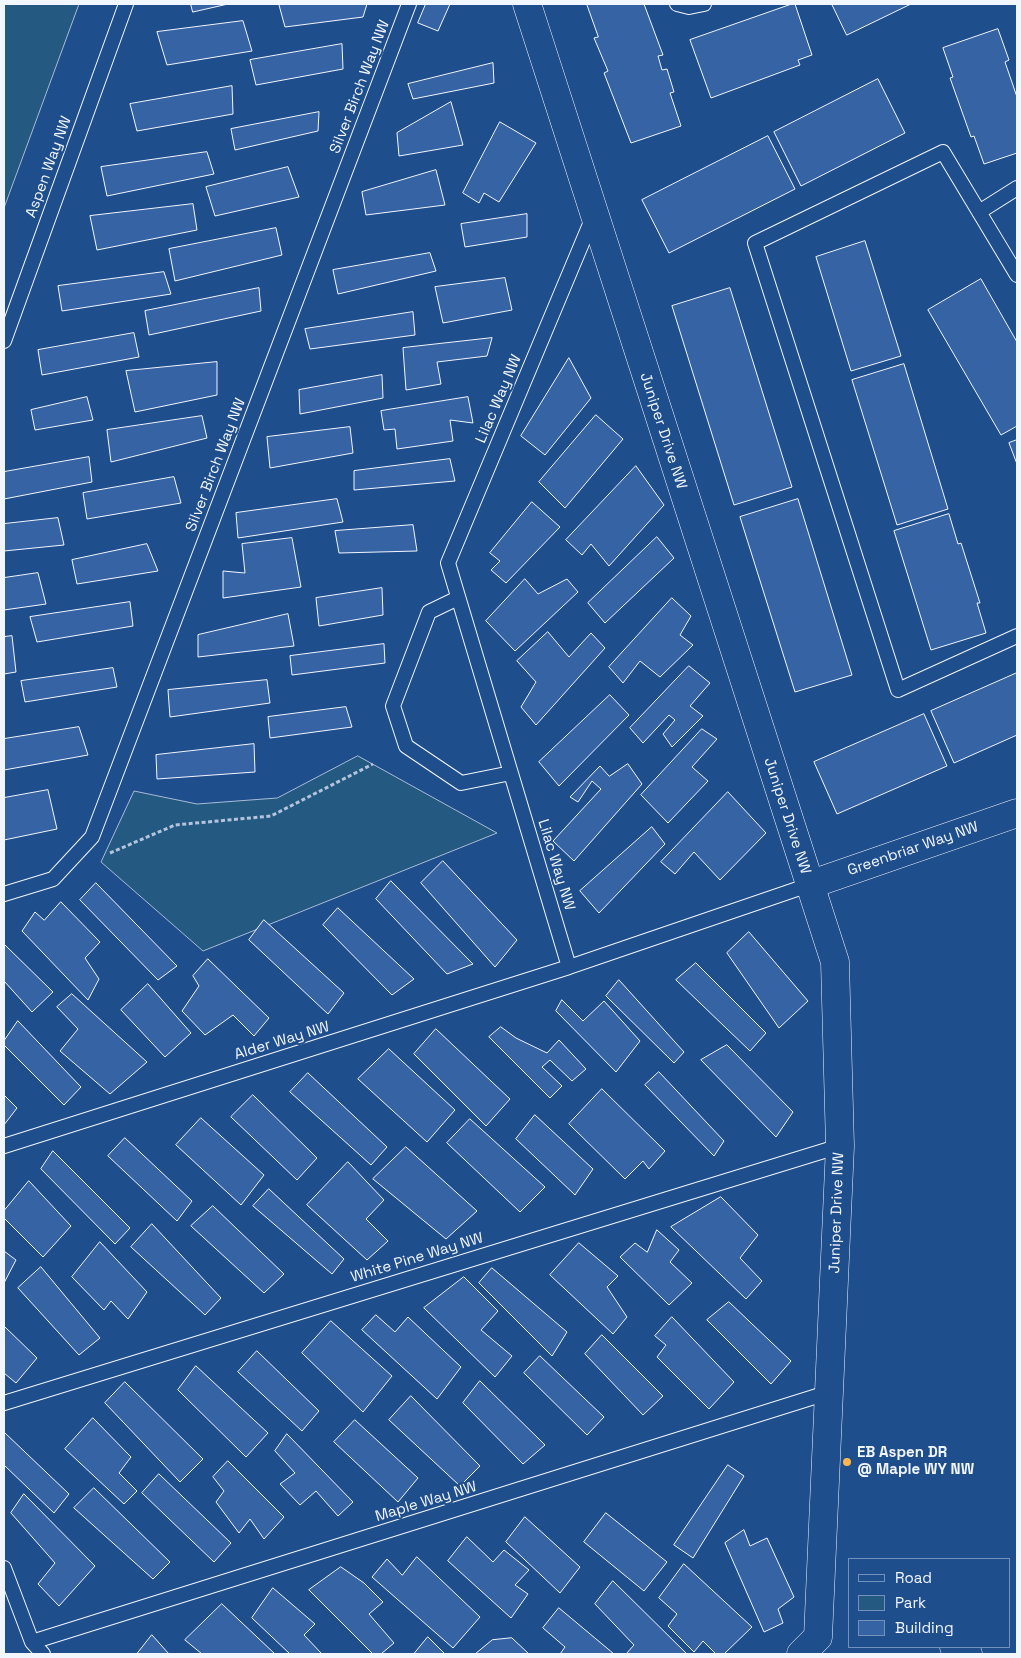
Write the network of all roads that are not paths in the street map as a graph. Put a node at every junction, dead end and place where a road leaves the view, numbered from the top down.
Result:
1 (126, 4) edge
2 (409, 4) edge
3 (527, 4) edge
4 (677, 4) edge
5 (704, 4) edge
6 (1017, 188) edge
7 (979, 212) junction
8 (594, 214) junction
9 (1017, 275) edge
10 (4, 340) edge
11 (458, 598) junction
12 (1017, 636) edge
13 (511, 772) junction
14 (1017, 813) edge
15 (809, 885) junction
16 (4, 894) edge
17 (569, 968) junction
18 (4, 1146) edge
19 (840, 1146) junction
20 (830, 1392) junction
21 (4, 1402) edge
22 (4, 1568) edge
23 (32, 1642) junction
24 (956, 1648) edge
25 (43, 1654) edge
26 (801, 1654) edge
27 (968, 1654) edge

1 - 10 lane, Aspen Way NW
2 - 16 lane, Silver Birch Way NW
3 - 8 street, Juniper Drive NW
4 - 5 lane
6 - 7 lane
7 - 9 lane
7 - 12 lane
8 - 11 lane, Lilac Way NW
8 - 15 street, Juniper Drive NW
11 - 13 lane, Lilac Way NW
11 - 13 lane
13 - 17 lane, Lilac Way NW
14 - 15 street, Greenbriar Way NW
15 - 17 lane, Alder Way NW
15 - 19 street, Juniper Drive NW
17 - 18 lane, Alder Way NW
19 - 20 street, Juniper Drive NW
19 - 21 lane, White Pine Way NW
20 - 23 lane, Maple Way NW
20 - 26 street, Juniper Drive NW
22 - 23 lane
23 - 25 lane
24 - 27 street

